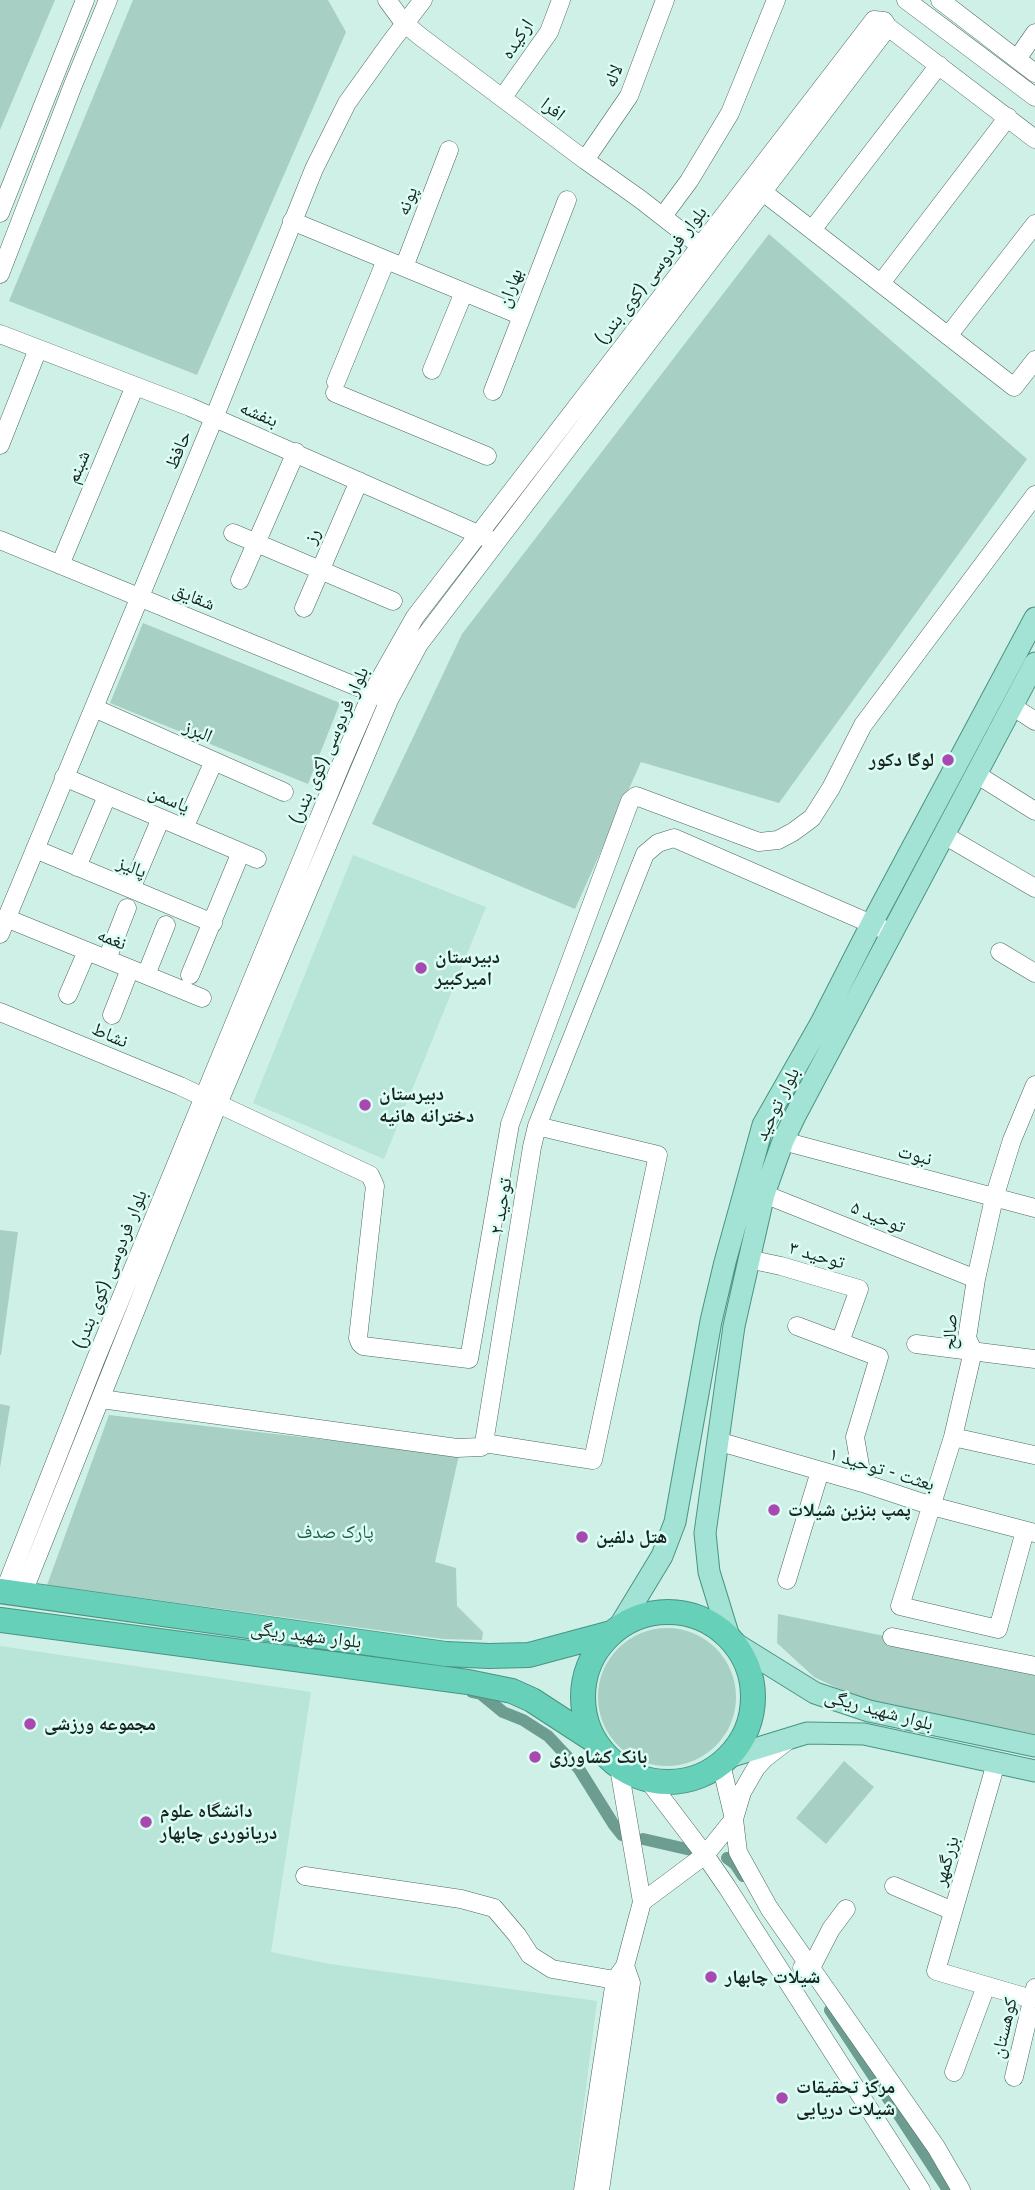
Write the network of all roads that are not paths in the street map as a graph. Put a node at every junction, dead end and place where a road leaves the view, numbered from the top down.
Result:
1 (85, 0) edge
2 (108, 0) edge
3 (387, 0) edge
4 (424, 0) edge
5 (561, 0) edge
6 (665, 0) edge
7 (776, 0) edge
8 (906, 0) edge
9 (940, 0) edge
10 (404, 23) junction
11 (881, 24) junction
12 (1035, 33) edge
13 (1017, 59) junction
14 (939, 65) junction
15 (1035, 73) edge
16 (503, 97) junction
17 (1035, 97) edge
18 (1008, 117) junction
19 (1035, 139) edge
20 (449, 150) dead end
21 (585, 160) junction
22 (764, 192) junction
23 (567, 200) dead end
24 (0, 213) edge
25 (663, 216) junction
26 (292, 221) junction
27 (1035, 224) edge
28 (812, 230) junction
29 (707, 251) junction
30 (386, 260) junction
31 (404, 267) junction
32 (0, 274) edge
33 (881, 283) junction
34 (464, 292) junction
35 (522, 316) junction
36 (0, 334) edge
37 (948, 336) junction
38 (38, 349) junction
39 (1035, 360) edge
40 (432, 370) dead end
41 (135, 386) junction
42 (493, 391) dead end
43 (214, 418) junction
44 (0, 445) edge
45 (296, 452) junction
46 (487, 456) dead end
47 (359, 481) junction
48 (1035, 495) edge
49 (233, 533) dead end
50 (479, 534) junction
51 (0, 540) edge
52 (496, 542) junction
53 (256, 543) junction
54 (60, 565) junction
55 (320, 570) junction
56 (240, 580) dead end
57 (139, 597) junction
58 (393, 601) dead end
59 (303, 608) dead end
60 (1035, 618) edge
61 (1035, 663) edge
62 (372, 693) junction
63 (389, 700) junction
64 (1012, 706) junction
65 (94, 708) junction
66 (1035, 721) edge
67 (214, 761) junction
68 (976, 775) junction
69 (64, 777) junction
70 (284, 792) dead end
71 (107, 796) junction
72 (1035, 811) edge
73 (161, 818) junction
74 (184, 828) junction
75 (944, 835) junction
76 (35, 849) junction
77 (77, 867) junction
78 (1035, 888) edge
79 (131, 889) junction
80 (293, 903) junction
81 (127, 908) dead end
82 (213, 923) junction
83 (872, 923) junction
84 (166, 925) dead end
85 (3, 926) edge
86 (892, 933) junction
87 (87, 951) junction
88 (1000, 952) dead end
89 (107, 959) junction
90 (138, 972) junction
91 (1035, 973) edge
92 (190, 975) dead end
93 (68, 995) dead end
94 (202, 998) dead end
95 (0, 1012) edge
96 (112, 1015) dead end
97 (1035, 1085) edge
98 (211, 1101) junction
99 (537, 1126) junction
100 (783, 1141) junction
101 (764, 1194) junction
102 (994, 1198) junction
103 (1035, 1208) edge
104 (748, 1259) junction
105 (976, 1279) junction
106 (797, 1326) dead end
107 (839, 1342) junction
108 (916, 1344) dead end
109 (973, 1351) junction
110 (1035, 1359) edge
111 (101, 1399) junction
112 (68, 1427) junction
113 (86, 1435) junction
114 (953, 1437) junction
115 (717, 1441) junction
116 (484, 1443) junction
117 (1034, 1455) edge
118 (820, 1471) junction
119 (863, 1483) junction
120 (932, 1506) junction
121 (1030, 1532) edge
122 (788, 1580) dead end
123 (13, 1585) edge
124 (0, 1620) edge
125 (615, 1630) junction
126 (892, 1637) dead end
127 (732, 1640) junction
128 (1035, 1667) edge
129 (796, 1737) junction
130 (595, 1741) junction
131 (1035, 1746) edge
132 (725, 1761) junction
133 (996, 1763) junction
134 (620, 1768) junction
135 (1035, 1771) edge
136 (648, 1780) junction
137 (734, 1819) junction
138 (705, 1855) junction
139 (305, 1876) dead end
140 (894, 1886) dead end
141 (642, 1902) junction
142 (846, 1909) dead end
143 (953, 1912) junction
144 (811, 1968) junction
145 (781, 1969) junction
146 (620, 1973) junction
147 (986, 1986) junction
148 (1034, 1994) edge
149 (604, 2048) junction
150 (623, 2049) junction
151 (954, 2072) dead end
152 (1014, 2077) dead end
153 (583, 2190) edge
154 (600, 2190) edge
155 (921, 2190) edge
156 (961, 2190) edge

1 - 24 street
2 - 32 street
3 - 10 street, افرا
4 - 10 street, حافظ
5 - 16 street, ارکیده
6 - 21 street, لاله
7 - 25 street
8 - 17 street
9 - 13 street
10 - 16 street, افرا
10 - 26 street, حافظ
11 - 14 street
11 - 22 street, بلوار فردوسی (کوی بندر)
11 - 29 street, بلوار فردوسی (کوی بندر)
12 - 13 street
13 - 15 street
14 - 18 street
14 - 28 street
16 - 21 street, افرا
18 - 19 street
18 - 33 street
20 - 31 street, پونه
21 - 25 street, افرا
22 - 28 street
22 - 29 street, بلوار فردوسی (کوی بندر)
23 - 35 street, بهاران
25 - 29 street, افرا
26 - 30 street
26 - 43 street, حافظ
27 - 37 street
28 - 33 street
29 - 50 street, بلوار فردوسی (کوی بندر)
29 - 52 street, بلوار فردوسی (کوی بندر)
30 - 31 street
30 - 46 street
31 - 34 street
33 - 37 street
34 - 35 street
34 - 40 street
35 - 42 street, بهاران
36 - 38 street, بنفشه
37 - 39 street
38 - 41 street, بنفشه
38 - 44 street
41 - 43 street, بنفشه
41 - 54 street, شبنم
43 - 45 street, بنفشه
43 - 57 street, حافظ
45 - 47 street, بنفشه
45 - 53 street
47 - 50 street, بنفشه
47 - 55 street, رز
48 - 98 street, نشاط
49 - 53 street
50 - 52 street, بنفشه
50 - 62 street, بلوار فردوسی (کوی بندر)
51 - 54 street, شقایق
52 - 63 street, بلوار فردوسی (کوی بندر)
53 - 55 street
53 - 56 street
54 - 57 street, شقایق
55 - 58 street
55 - 59 street, رز
57 - 62 street, شقایق
57 - 65 street, حافظ
60 - 83 main road, بلوار توحید
61 - 64 main road, بلوار توحید
62 - 63 street, شقایق
62 - 80 street, بلوار فردوسی (کوی بندر)
63 - 80 street, بلوار فردوسی (کوی بندر)
64 - 66 street
64 - 68 main road, بلوار توحید
65 - 67 street, البرز
65 - 69 street, حافظ
67 - 70 street, البرز
67 - 74 street
68 - 72 street
68 - 75 main road, بلوار توحید
69 - 71 street, یاسمن
69 - 76 street, حافظ
71 - 73 street, یاسمن
71 - 77 street
73 - 74 street, یاسمن
73 - 79 street
74 - 82 street, یاسمن
75 - 78 street
75 - 86 main road, بلوار توحید
76 - 77 street, پالیز
76 - 85 street, حافظ
77 - 79 street, پالیز
79 - 82 street, پالیز
80 - 98 street, بلوار فردوسی (کوی بندر)
81 - 89 street
82 - 92 street
83 - 86 street, توحید ۲
83 - 99 street, توحید ۲
83 - 125 main road, بلوار توحید
84 - 90 street
85 - 87 street, نغمه
86 - 100 main road, بلوار توحید
87 - 89 street, نغمه
87 - 93 street
88 - 91 street
89 - 90 street, نغمه
90 - 94 street, نغمه
90 - 96 street
95 - 98 street, نشاط
97 - 102 street, صالح
98 - 111 street, بلوار فردوسی (کوی بندر)
98 - 112 street, بلوار فردوسی (کوی بندر)
99 - 116 street, توحید ۲
99 - 116 street
100 - 101 main road, بلوار توحید
100 - 102 street, نبوت
101 - 104 main road, بلوار توحید
101 - 105 street, توحید ۵
102 - 103 street, نبوت
102 - 105 street, صالح
104 - 107 street, توحید ۳
104 - 115 main road, بلوار توحید
105 - 109 street, صالح
106 - 107 street
107 - 119 street
108 - 109 street
109 - 110 street
109 - 114 street, صالح
111 - 113 street, بلوار فردوسی (کوی بندر)
111 - 116 street
112 - 113 street
112 - 123 street, بلوار فردوسی (کوی بندر)
113 - 123 street, بلوار فردوسی (کوی بندر)
114 - 117 street
114 - 120 street, صالح
115 - 118 street, بعثت - توحید ۱
115 - 127 main road, بلوار توحید
118 - 119 street, بعثت - توحید ۱
118 - 122 street
119 - 120 street, بعثت - توحید ۱
120 - 121 street, بعثت - توحید ۱
120 - 121 street, صالح
123 - 125 highway, بلوار شهید ریگی
124 - 130 highway, بلوار شهید ریگی
125 - 127 highway
125 - 130 highway
126 - 128 street
127 - 131 main road, بلوار شهید ریگی
127 - 132 highway
129 - 132 main road, بلوار شهید ریگی
129 - 133 main road, بلوار شهید ریگی
129 - 137 street
130 - 134 highway
132 - 136 highway
132 - 137 street
133 - 135 main road, بلوار شهید ریگی
133 - 143 street, بزرگمهر
134 - 136 highway
134 - 141 street
136 - 138 street
137 - 138 street
137 - 144 street
138 - 141 street
138 - 145 street
139 - 146 street
140 - 143 street
141 - 146 street
142 - 144 street
143 - 147 street, بزرگمهر
144 - 145 street
144 - 156 street
145 - 155 street
146 - 149 street
146 - 150 street
147 - 148 street
147 - 151 street
148 - 152 street, کوهستان
149 - 150 street
149 - 153 street
150 - 154 street

